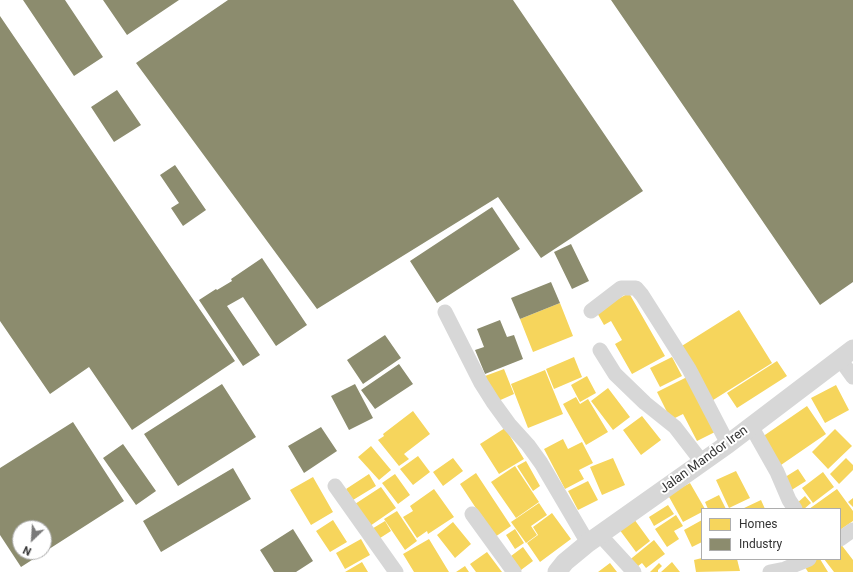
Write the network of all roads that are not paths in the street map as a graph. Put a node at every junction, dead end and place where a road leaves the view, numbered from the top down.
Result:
1 (591, 311) dead end
2 (444, 312) dead end
3 (600, 350) dead end
4 (846, 354) edge
5 (853, 377) edge
6 (751, 426) junction
7 (728, 444) junction
8 (702, 462) junction
9 (335, 486) dead end
10 (794, 508) edge
11 (472, 514) dead end
12 (853, 530) edge
13 (841, 538) edge
14 (594, 539) junction
15 (807, 560) edge
16 (396, 572) edge
17 (514, 572) edge
18 (557, 572) edge
19 (634, 572) edge
20 (770, 572) edge

1 - 7 street
2 - 14 street
3 - 8 street
4 - 5 street
4 - 6 street, Jalan Mandor Iren
6 - 7 street, Jalan Mandor Iren
6 - 10 street
7 - 8 street, Jalan Mandor Iren
8 - 14 street, Jalan Mandor Iren
9 - 16 street
11 - 17 street
12 - 13 street
14 - 18 street, Jalan Mandor Iren
14 - 19 street
15 - 20 street

